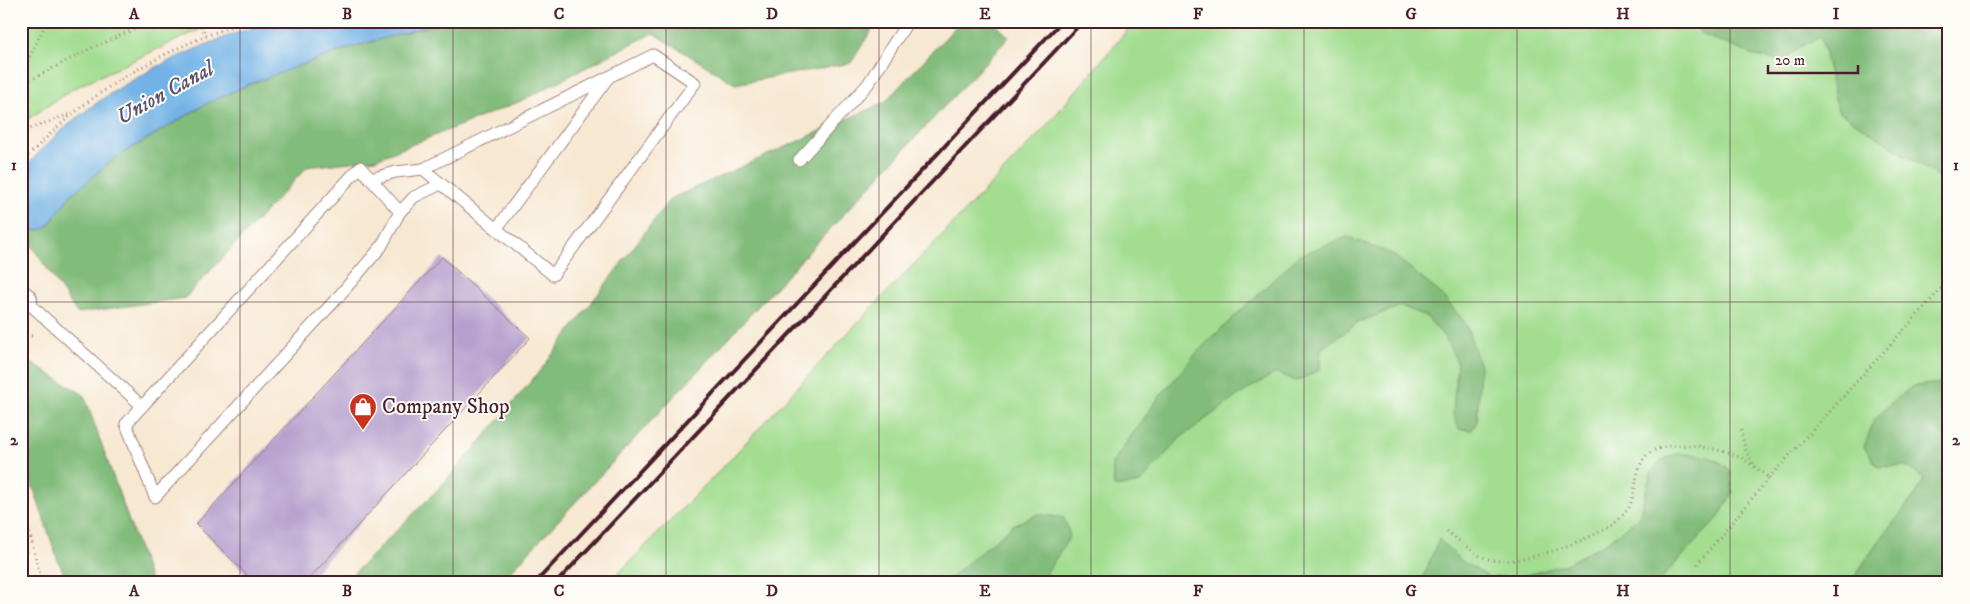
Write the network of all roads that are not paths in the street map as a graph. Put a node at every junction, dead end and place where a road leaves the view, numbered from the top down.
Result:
1 (908, 21) edge
2 (609, 76) junction
3 (799, 160) dead end
4 (423, 169) junction
5 (370, 179) junction
6 (441, 184) junction
7 (400, 212) junction
8 (497, 228) junction
9 (23, 298) edge
10 (142, 406) junction

1 - 3 lane
2 - 4 lane
2 - 8 lane
2 - 8 lane
4 - 5 lane
4 - 6 lane
5 - 7 lane
5 - 10 lane
6 - 7 lane
6 - 8 lane
7 - 10 lane
9 - 10 lane

